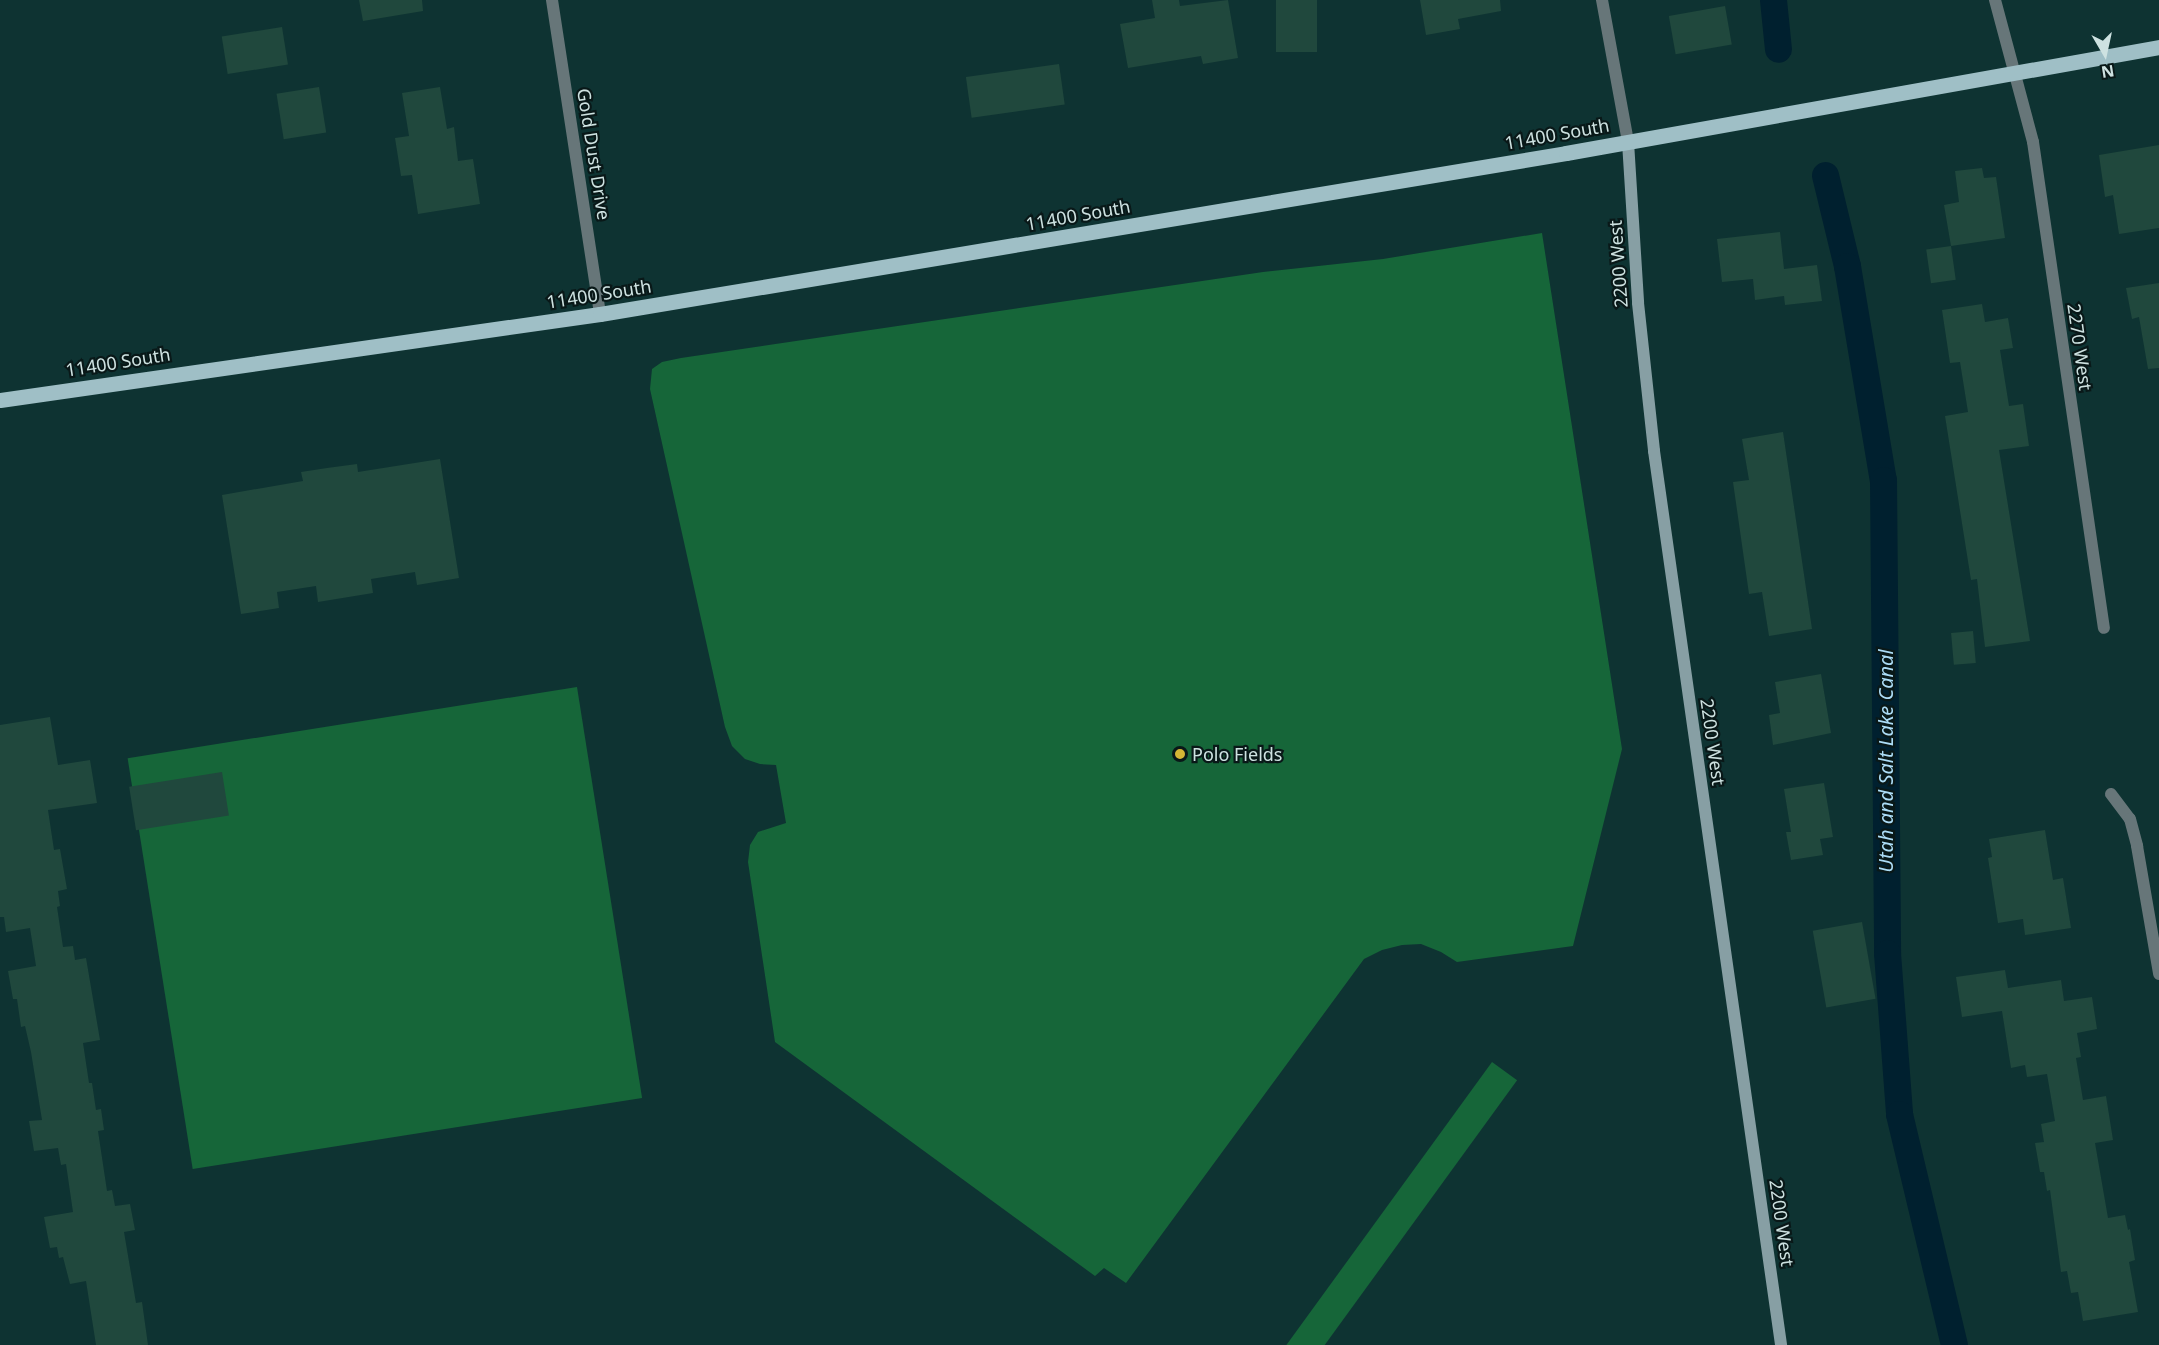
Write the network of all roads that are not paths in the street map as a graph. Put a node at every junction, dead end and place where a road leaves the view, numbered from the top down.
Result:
1 (552, 0) edge
2 (1602, 0) edge
3 (1995, 0) edge
4 (2159, 47) edge
5 (2016, 73) junction
6 (1628, 142) junction
7 (600, 314) junction
8 (0, 400) edge
9 (2104, 628) dead end
10 (2111, 794) dead end
11 (2159, 975) edge
12 (1781, 1345) edge

1 - 7 street, Gold Dust Drive
2 - 6 street
3 - 5 street, 2270 West
4 - 5 main road, 11400 South
5 - 6 main road, 11400 South
5 - 9 street, 2270 West
6 - 7 main road, 11400 South
6 - 12 street, 2200 West
7 - 8 main road, 11400 South
10 - 11 street

